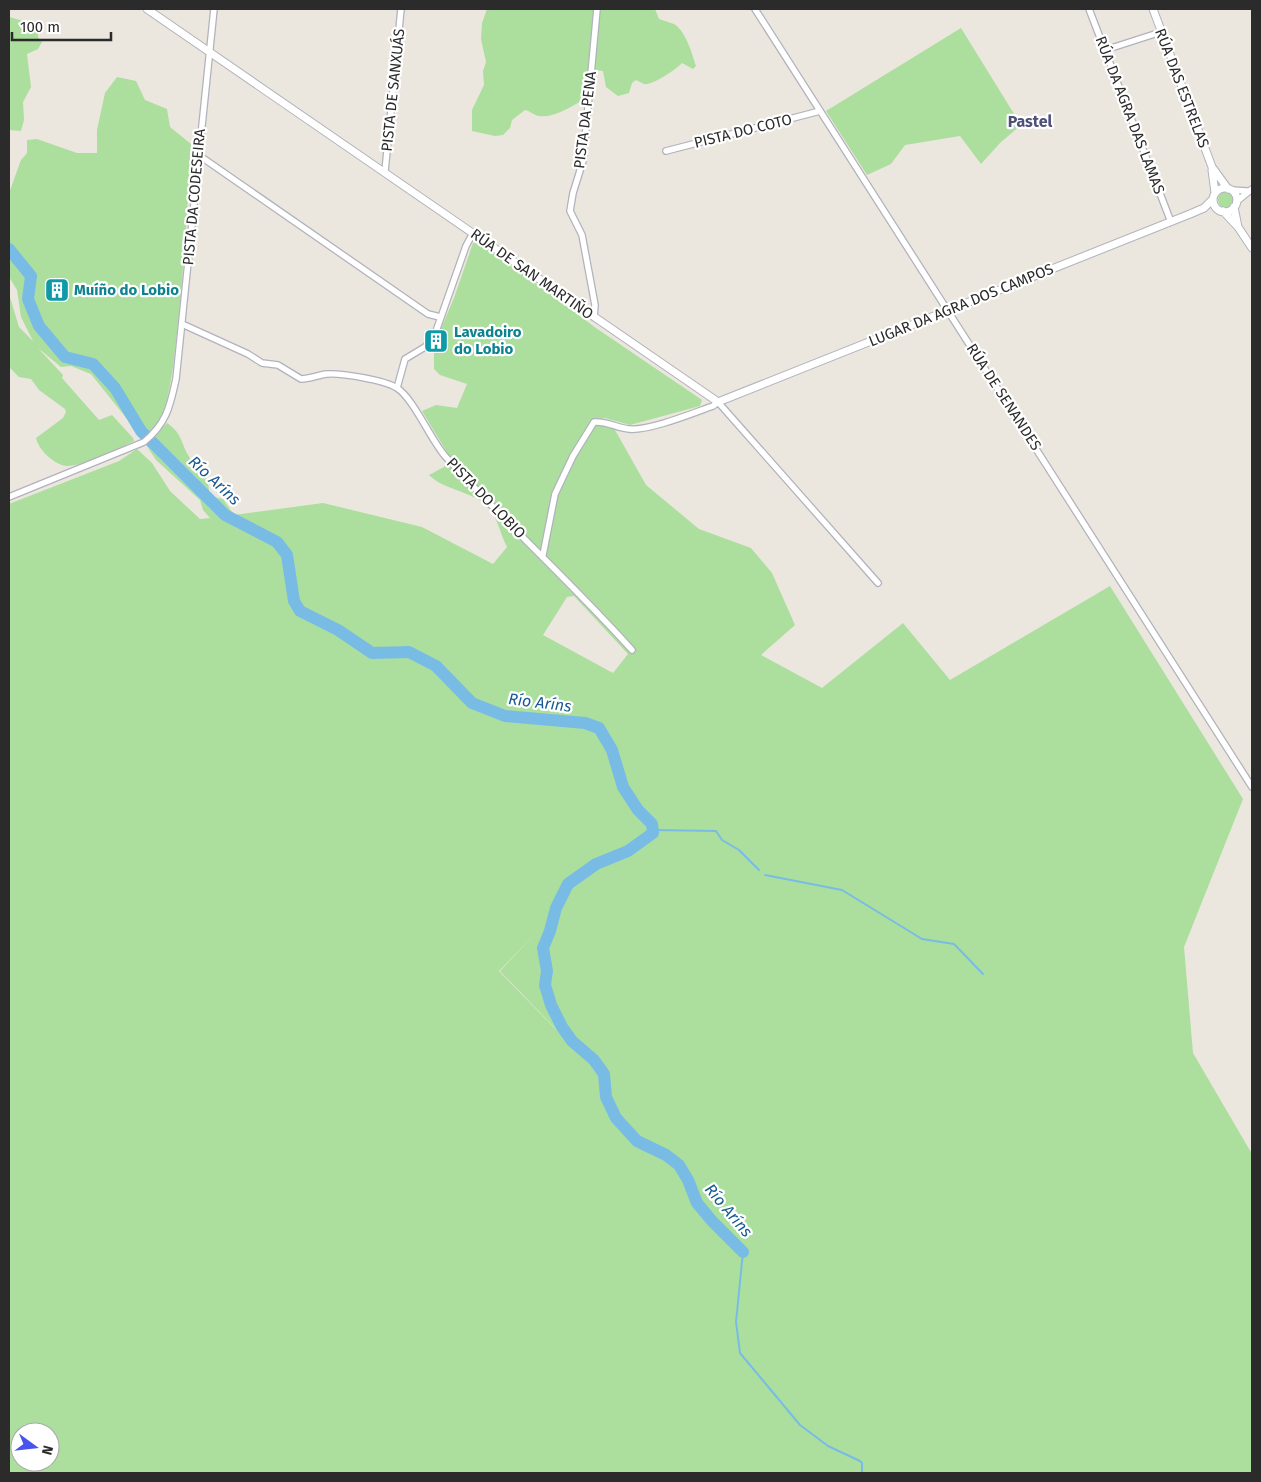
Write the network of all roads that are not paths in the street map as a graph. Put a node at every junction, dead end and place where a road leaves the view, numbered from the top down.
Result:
1 (147, 9) edge
2 (214, 9) edge
3 (401, 9) edge
4 (597, 9) edge
5 (755, 9) edge
6 (1089, 9) edge
7 (1152, 9) edge
8 (1161, 32) junction
9 (208, 50) junction
10 (1105, 50) junction
11 (820, 111) junction
12 (666, 151) dead end
13 (198, 154) junction
14 (1212, 167) junction
15 (385, 171) junction
16 (1229, 189) junction
17 (1250, 190) edge
18 (1214, 196) junction
19 (1235, 204) junction
20 (1204, 208) junction
21 (1220, 210) junction
22 (1170, 222) junction
23 (1238, 227) junction
24 (474, 233) junction
25 (1252, 248) edge
26 (947, 310) junction
27 (440, 317) junction
28 (594, 317) junction
29 (182, 324) junction
30 (397, 388) junction
31 (718, 402) junction
32 (9, 497) edge
33 (543, 555) junction
34 (878, 583) dead end
35 (632, 650) dead end
36 (1252, 787) edge

1 - 9 street, RÚA DE SAN MARTIÑO
2 - 9 street, PISTA DA CODESEIRA
3 - 15 street, PISTA DE SANXUÁS
4 - 28 street, PISTA DA PENA
5 - 11 street, RÚA DE SENANDES
6 - 10 street, RÚA DA AGRA DAS LAMAS
7 - 8 street, RÚA DAS ESTRELAS
8 - 10 street
8 - 14 street, RÚA DAS ESTRELAS
9 - 13 street, PISTA DA CODESEIRA
9 - 15 street, RÚA DE SAN MARTIÑO
10 - 22 street, RÚA DA AGRA DAS LAMAS
11 - 12 street, PISTA DO COTO
11 - 26 street, RÚA DE SENANDES
13 - 27 street
13 - 29 street, PISTA DA CODESEIRA
14 - 16 street, RÚA DAS ESTRELAS
14 - 18 street, RÚA DAS ESTRELAS
15 - 24 street, RÚA DE SAN MARTIÑO
16 - 17 street
16 - 18 street
16 - 19 street
17 - 19 street
18 - 20 street, LUGAR DA AGRA DOS CAMPOS
18 - 21 street
19 - 21 street
19 - 23 street
20 - 21 street, LUGAR DA AGRA DOS CAMPOS
20 - 22 street, LUGAR DA AGRA DOS CAMPOS
21 - 23 street
22 - 26 street, LUGAR DA AGRA DOS CAMPOS
23 - 25 street
24 - 27 street
24 - 28 street, RÚA DE SAN MARTIÑO
26 - 31 street, LUGAR DA AGRA DOS CAMPOS
26 - 36 street, RÚA DE SENANDES
27 - 30 street
28 - 31 street, RÚA DE SAN MARTIÑO
29 - 30 street
29 - 32 street, PISTA DA CODESEIRA
30 - 33 street, PISTA DO LOBIO
31 - 33 street
31 - 34 street, RÚA DE SAN MARTIÑO
33 - 35 street, PISTA DO LOBIO

